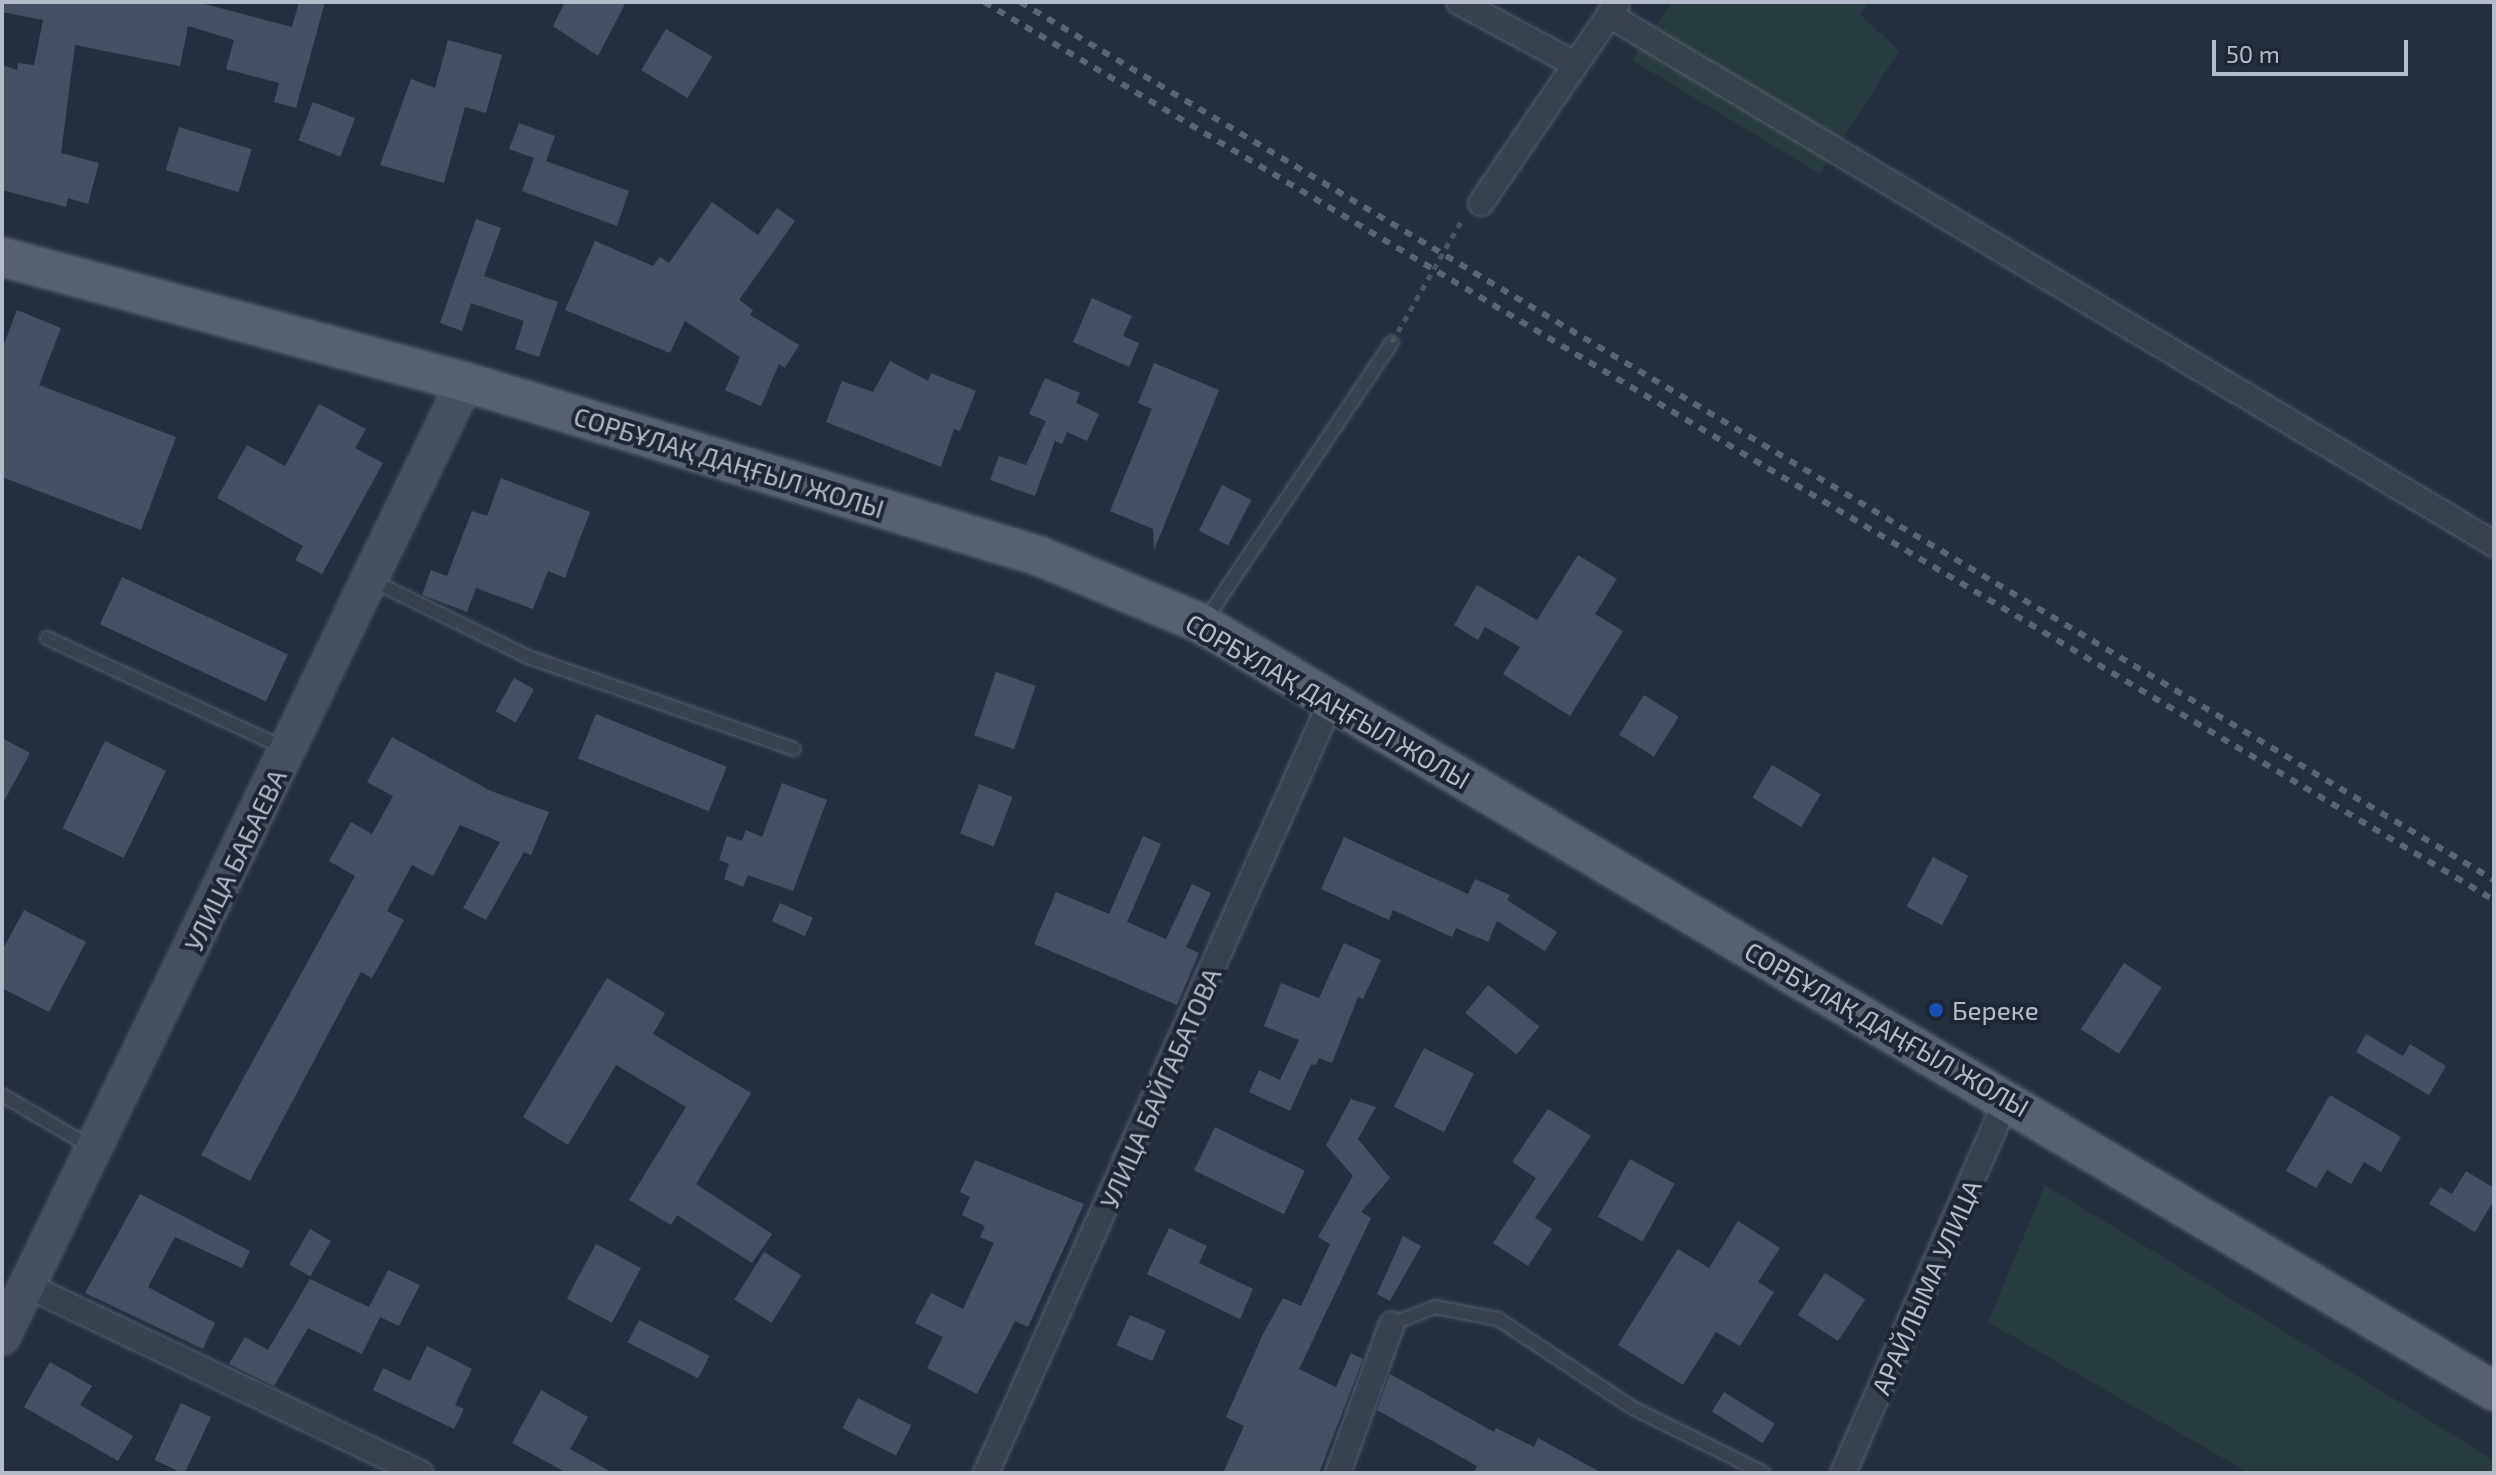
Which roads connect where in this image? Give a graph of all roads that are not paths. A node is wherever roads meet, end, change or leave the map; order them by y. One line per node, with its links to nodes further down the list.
1 (1459, 2): 3 (street)
2 (1614, 9): 3 (street); 8 (street)
3 (1573, 63): 4 (street)
4 (1481, 203)
5 (2, 257): 7 (main road, СОРБҰЛАҚ ДАҢҒЫЛ ЖОЛЫ)
6 (1392, 342): 10 (lane)
7 (465, 382): 9 (street, УЛИЦА БАБАЕВА); 10 (main road, СОРБҰЛАҚ ДАҢҒЫЛ ЖОЛЫ)
8 (2494, 544)
9 (371, 580): 13 (lane); 14 (street, УЛИЦА БАБАЕВА)
10 (1202, 624): 12 (main road, СОРБҰЛАҚ ДАҢҒЫЛ ЖОЛЫ)
11 (47, 638): 14 (lane)
12 (1331, 702): 16 (main road, СОРБҰЛАҚ ДАҢҒЫЛ ЖОЛЫ); 23 (street, УЛИЦА БАЙГАБАТОВА)
13 (793, 749)
14 (289, 751): 17 (street, УЛИЦА БАБАЕВА)
15 (2, 1095): 17 (lane)
16 (2007, 1099): 21 (main road, СОРБҰЛАҚ ДАҢҒЫЛ ЖОЛЫ); 26 (street, АРАЙЛЫМА УЛИЦА)
17 (93, 1149): 18 (street, УЛИЦА БАБАЕВА)
18 (26, 1285): 20 (street, УЛИЦА БАБАЕВА); 22 (street)
19 (1392, 1324): 24 (street); 25 (lane)
20 (2, 1337)
21 (2494, 1391)
22 (421, 1473)
23 (986, 1473)
24 (1338, 1473)
25 (1764, 1473)
26 (1843, 1473)

